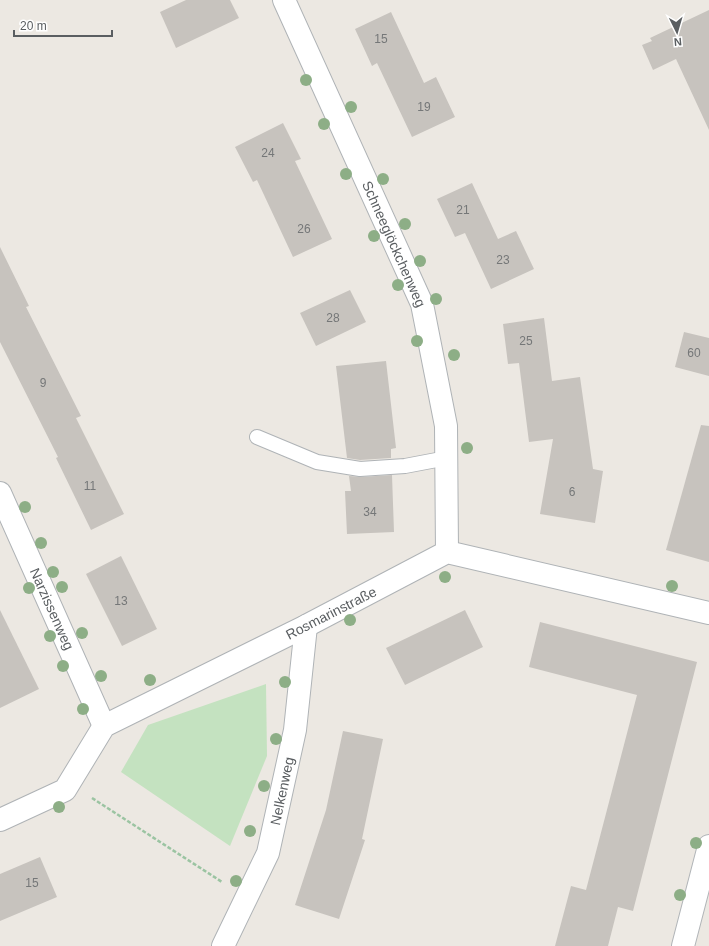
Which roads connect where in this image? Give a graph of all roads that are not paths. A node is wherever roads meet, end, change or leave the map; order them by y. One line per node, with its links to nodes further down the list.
1 (284, 0): 3 (street, Schneeglöckchenweg)
2 (257, 437): 3 (lane)
3 (447, 458): 5 (street, Schneeglöckchenweg)
4 (0, 493): 8 (street, Narzissenweg)
5 (447, 552): 6 (street); 7 (street, Rosmarinstraße)
6 (709, 613)
7 (306, 626): 8 (street, Rosmarinstraße); 11 (street, Nelkenweg)
8 (104, 726): 9 (street)
9 (0, 820)
10 (709, 847): 12 (street)
11 (223, 946)
12 (683, 946)

